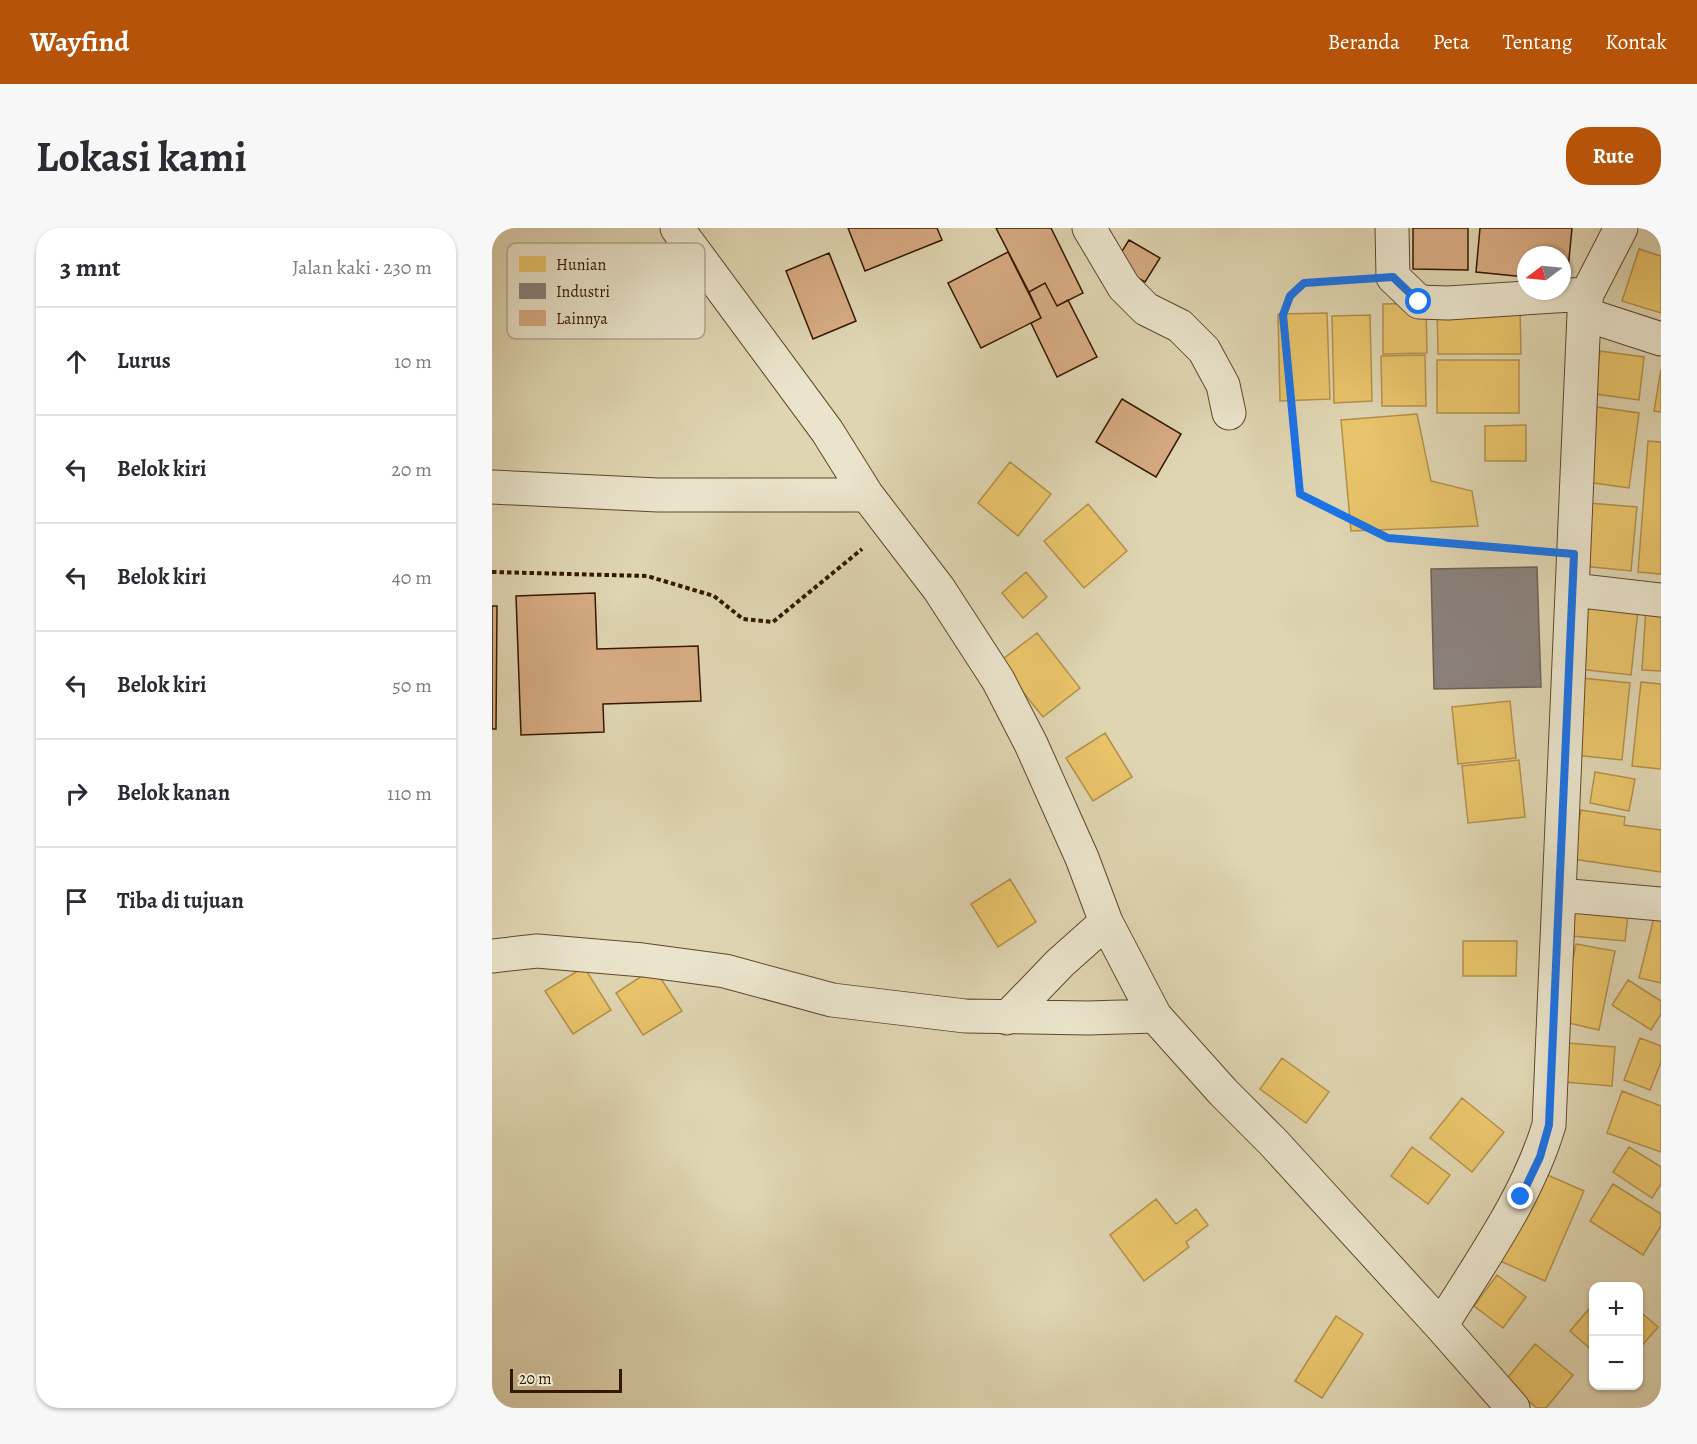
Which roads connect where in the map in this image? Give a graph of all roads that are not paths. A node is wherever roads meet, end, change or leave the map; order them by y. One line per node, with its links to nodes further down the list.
1 (677, 228): 5 (street)
2 (1089, 228): 9 (street)
3 (1392, 228): 7 (street)
4 (1621, 228): 7 (street)
5 (688, 243)
6 (705, 266): 11 (street)
7 (1586, 304): 8 (street); 12 (street)
8 (1661, 339)
9 (1229, 413)
10 (492, 487): 11 (street)
11 (867, 495): 16 (street)
12 (1573, 590): 13 (street); 14 (street)
13 (1661, 600)
14 (1559, 895): 15 (street); 20 (street)
15 (1661, 904)
16 (1106, 922): 18 (street); 19 (street)
17 (492, 956): 19 (street)
18 (1155, 1016): 19 (street); 20 (street)
19 (1007, 1018)
20 (1441, 1326): 21 (street)
21 (1513, 1408)

